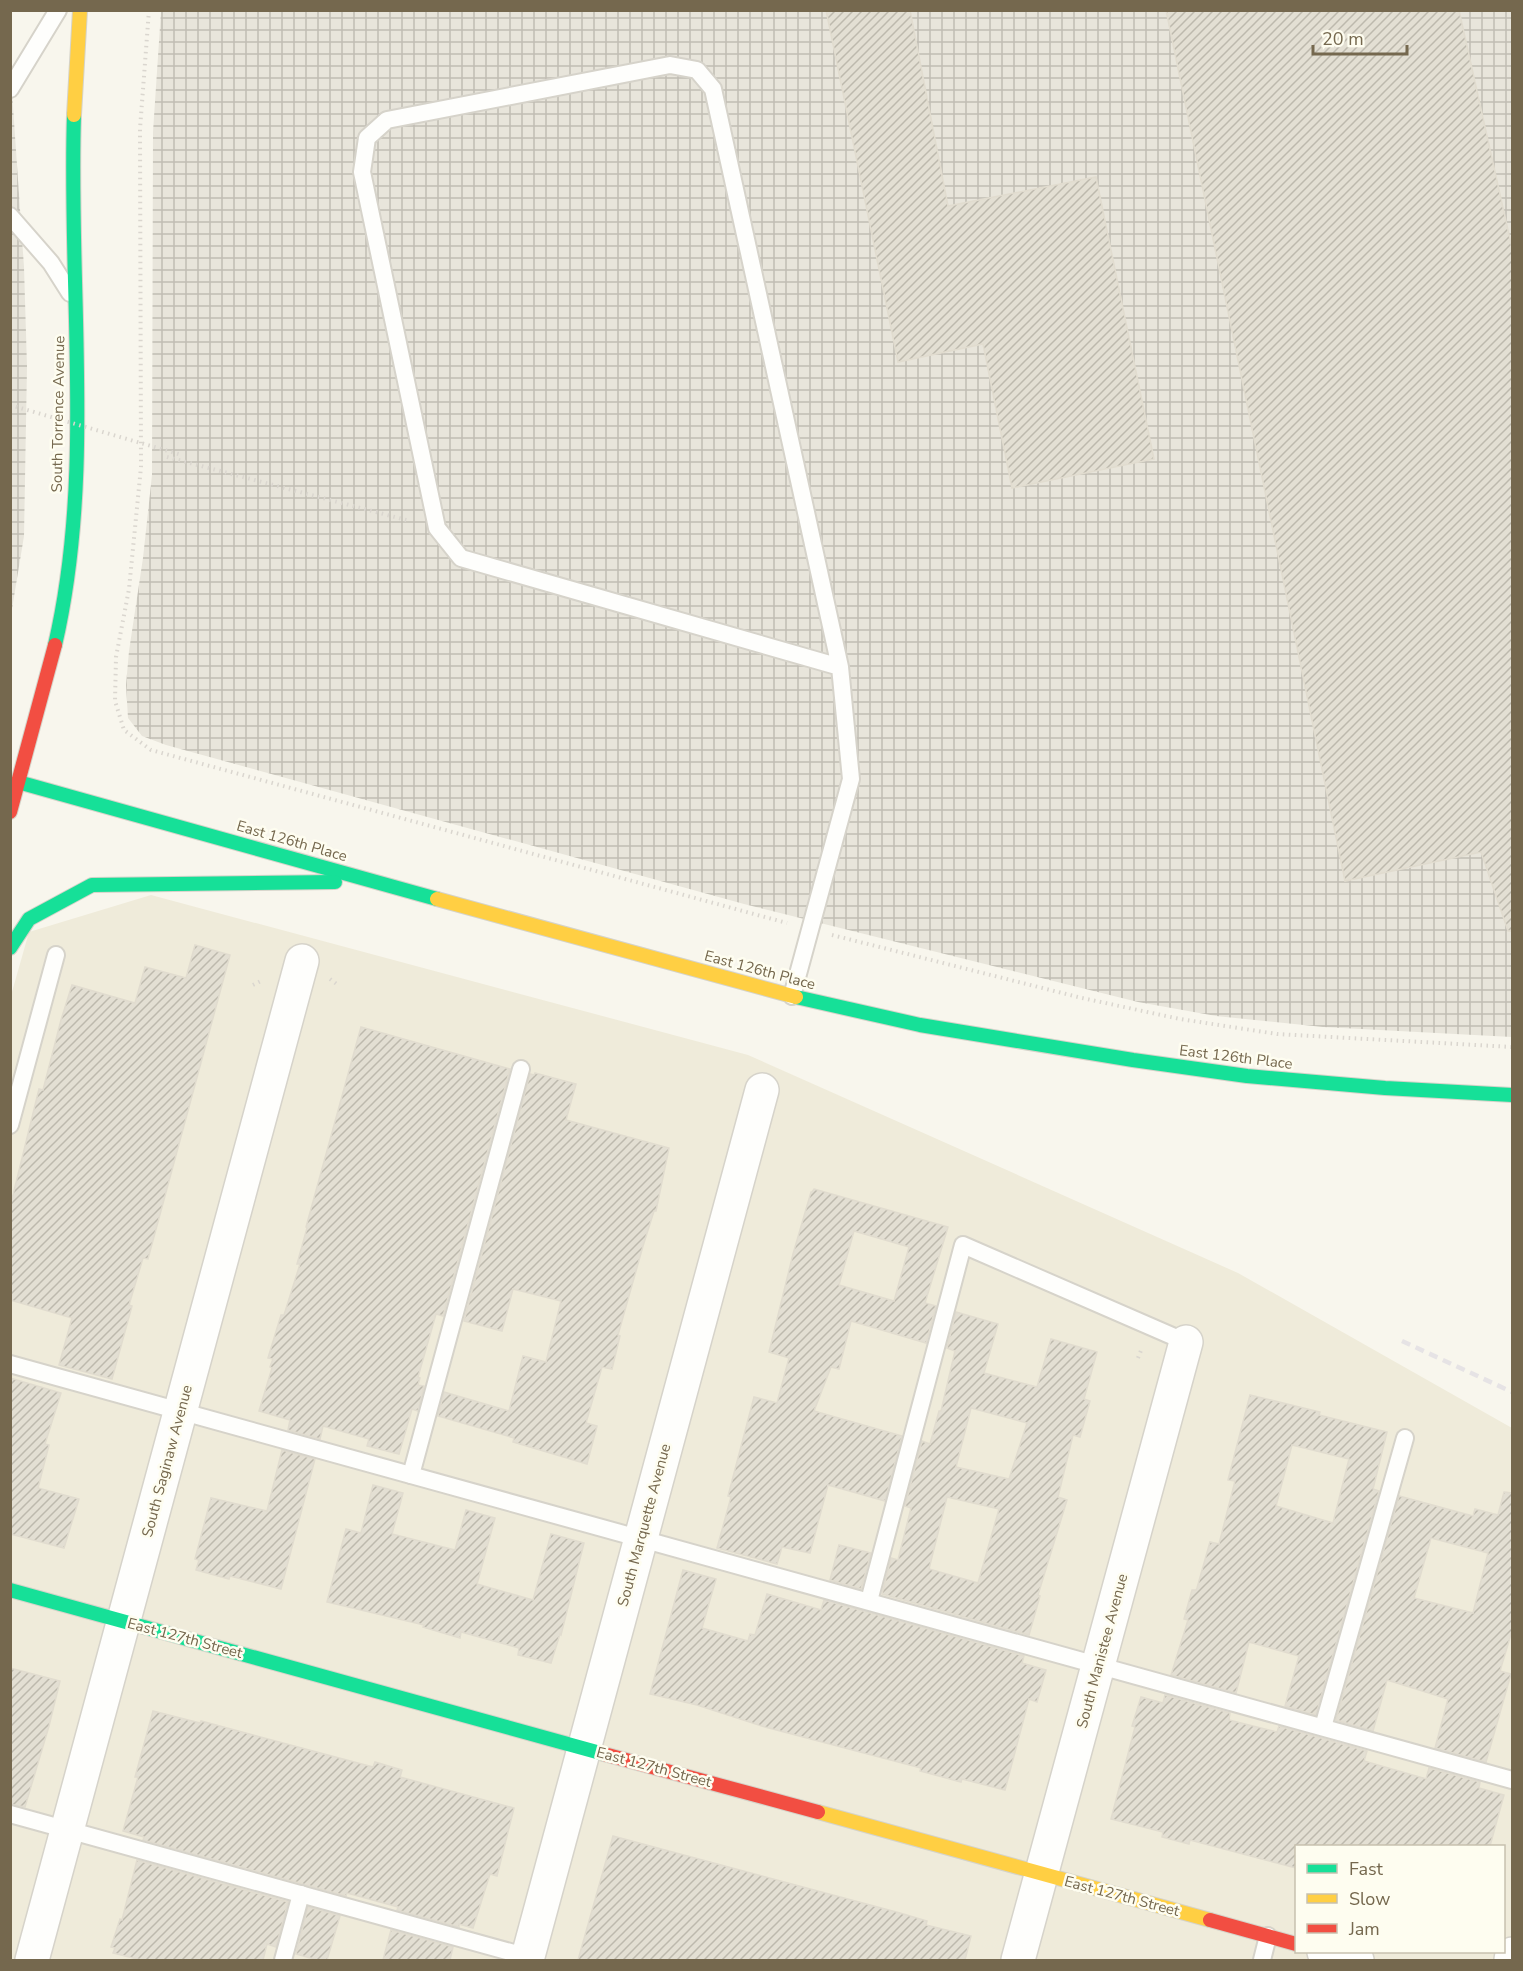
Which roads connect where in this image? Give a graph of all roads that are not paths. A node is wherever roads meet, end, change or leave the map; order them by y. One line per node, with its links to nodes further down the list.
1 (58, 10): 3 (lane)
2 (80, 10): 5 (street, South Torrence Avenue)
3 (10, 89)
4 (10, 216): 5 (lane)
5 (75, 301): 7 (street, South Torrence Avenue)
6 (840, 667): 6 (lane); 13 (lane)
7 (18, 782): 8 (street, South Torrence Avenue); 9 (street, East 126th Place)
8 (10, 812)
9 (373, 881): 10 (street); 13 (street, East 126th Place)
10 (10, 948)
11 (56, 955): 17 (lane)
12 (302, 961): 20 (street, South Saginaw Avenue)
13 (792, 996): 16 (street, East 126th Place)
14 (521, 1070): 22 (lane)
15 (762, 1090): 23 (street, South Marquette Avenue)
16 (1512, 1095)
17 (10, 1125)
18 (1186, 1342): 25 (lane); 27 (street, South Manistee Avenue)
19 (10, 1364): 20 (lane)
20 (180, 1411): 22 (lane); 26 (street, South Saginaw Avenue)
21 (1405, 1438): 28 (lane)
22 (411, 1475): 23 (lane)
23 (640, 1539): 25 (lane); 29 (street, South Marquette Avenue)
24 (10, 1590): 26 (street, East 127th Street)
25 (869, 1601): 27 (lane)
26 (123, 1621): 29 (street, East 127th Street); 32 (street, South Saginaw Avenue)
27 (1098, 1665): 28 (lane); 33 (street, South Manistee Avenue)
28 (1323, 1727): 30 (lane)
29 (584, 1748): 33 (street, East 127th Street); 39 (street, South Marquette Avenue)
30 (1512, 1780)
31 (10, 1814): 32 (lane)
32 (67, 1829): 34 (lane); 40 (street, South Saginaw Avenue)
33 (1041, 1874): 35 (street, East 127th Street); 42 (street, South Manistee Avenue)
34 (301, 1894): 39 (lane); 41 (lane)
35 (1268, 1936): 36 (street, East 127th Street); 43 (lane)
36 (1295, 1944)
37 (1328, 1953): 44 (street)
38 (1512, 1954): 45 (street)
39 (532, 1959)
40 (32, 1960)
41 (283, 1960)
42 (1018, 1960)
43 (1262, 1960)
44 (1357, 1960)
45 (1511, 1960)

